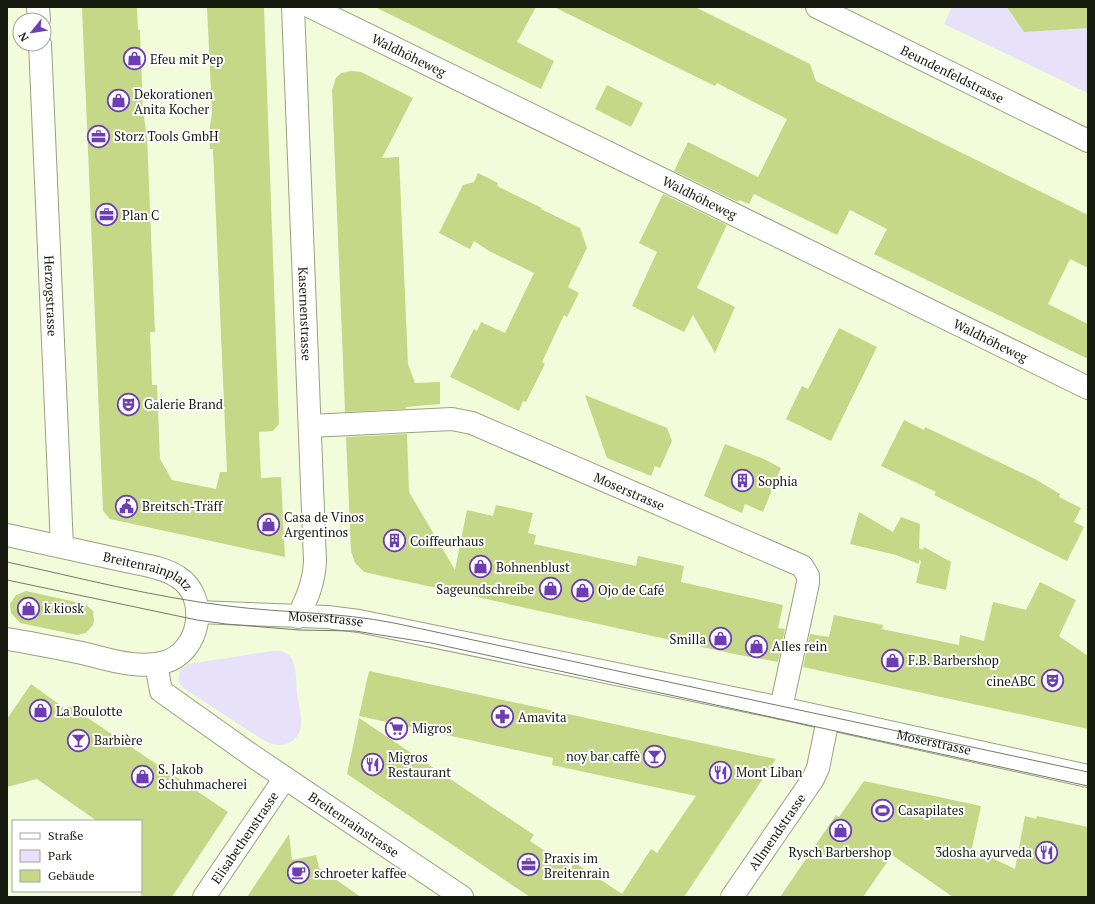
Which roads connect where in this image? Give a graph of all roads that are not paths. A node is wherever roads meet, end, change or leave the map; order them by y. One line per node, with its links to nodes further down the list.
1 (293, 7): 7 (street, Kasernenstrasse)
2 (311, 7): 6 (street, Waldhöheweg)
3 (817, 7): 5 (street, Beundenfeldstrasse)
4 (40, 52): 9 (street, Herzogstrasse)
5 (1088, 141)
6 (1088, 388)
7 (310, 426): 11 (street, Kasernenstrasse); 14 (street, Moserstrasse)
8 (7, 535): 9 (street, Breitenrainplatz)
9 (62, 547): 10 (street, Breitenrainplatz)
10 (197, 612): 11 (street, Moserstrasse); 13 (street, Breitenrainplatz)
11 (298, 617): 14 (street, Moserstrasse)
12 (7, 639): 13 (street, Breitenrainplatz)
13 (156, 664): 17 (street)
14 (781, 708): 15 (street, Moserstrasse)
15 (828, 719): 16 (street, Moserstrasse); 20 (street, Allmendstrasse)
16 (1088, 776)
17 (285, 778): 18 (street, Elisabethenstrasse); 19 (street, Breitenrainstrasse)
18 (204, 897)
19 (462, 897)
20 (732, 897)

